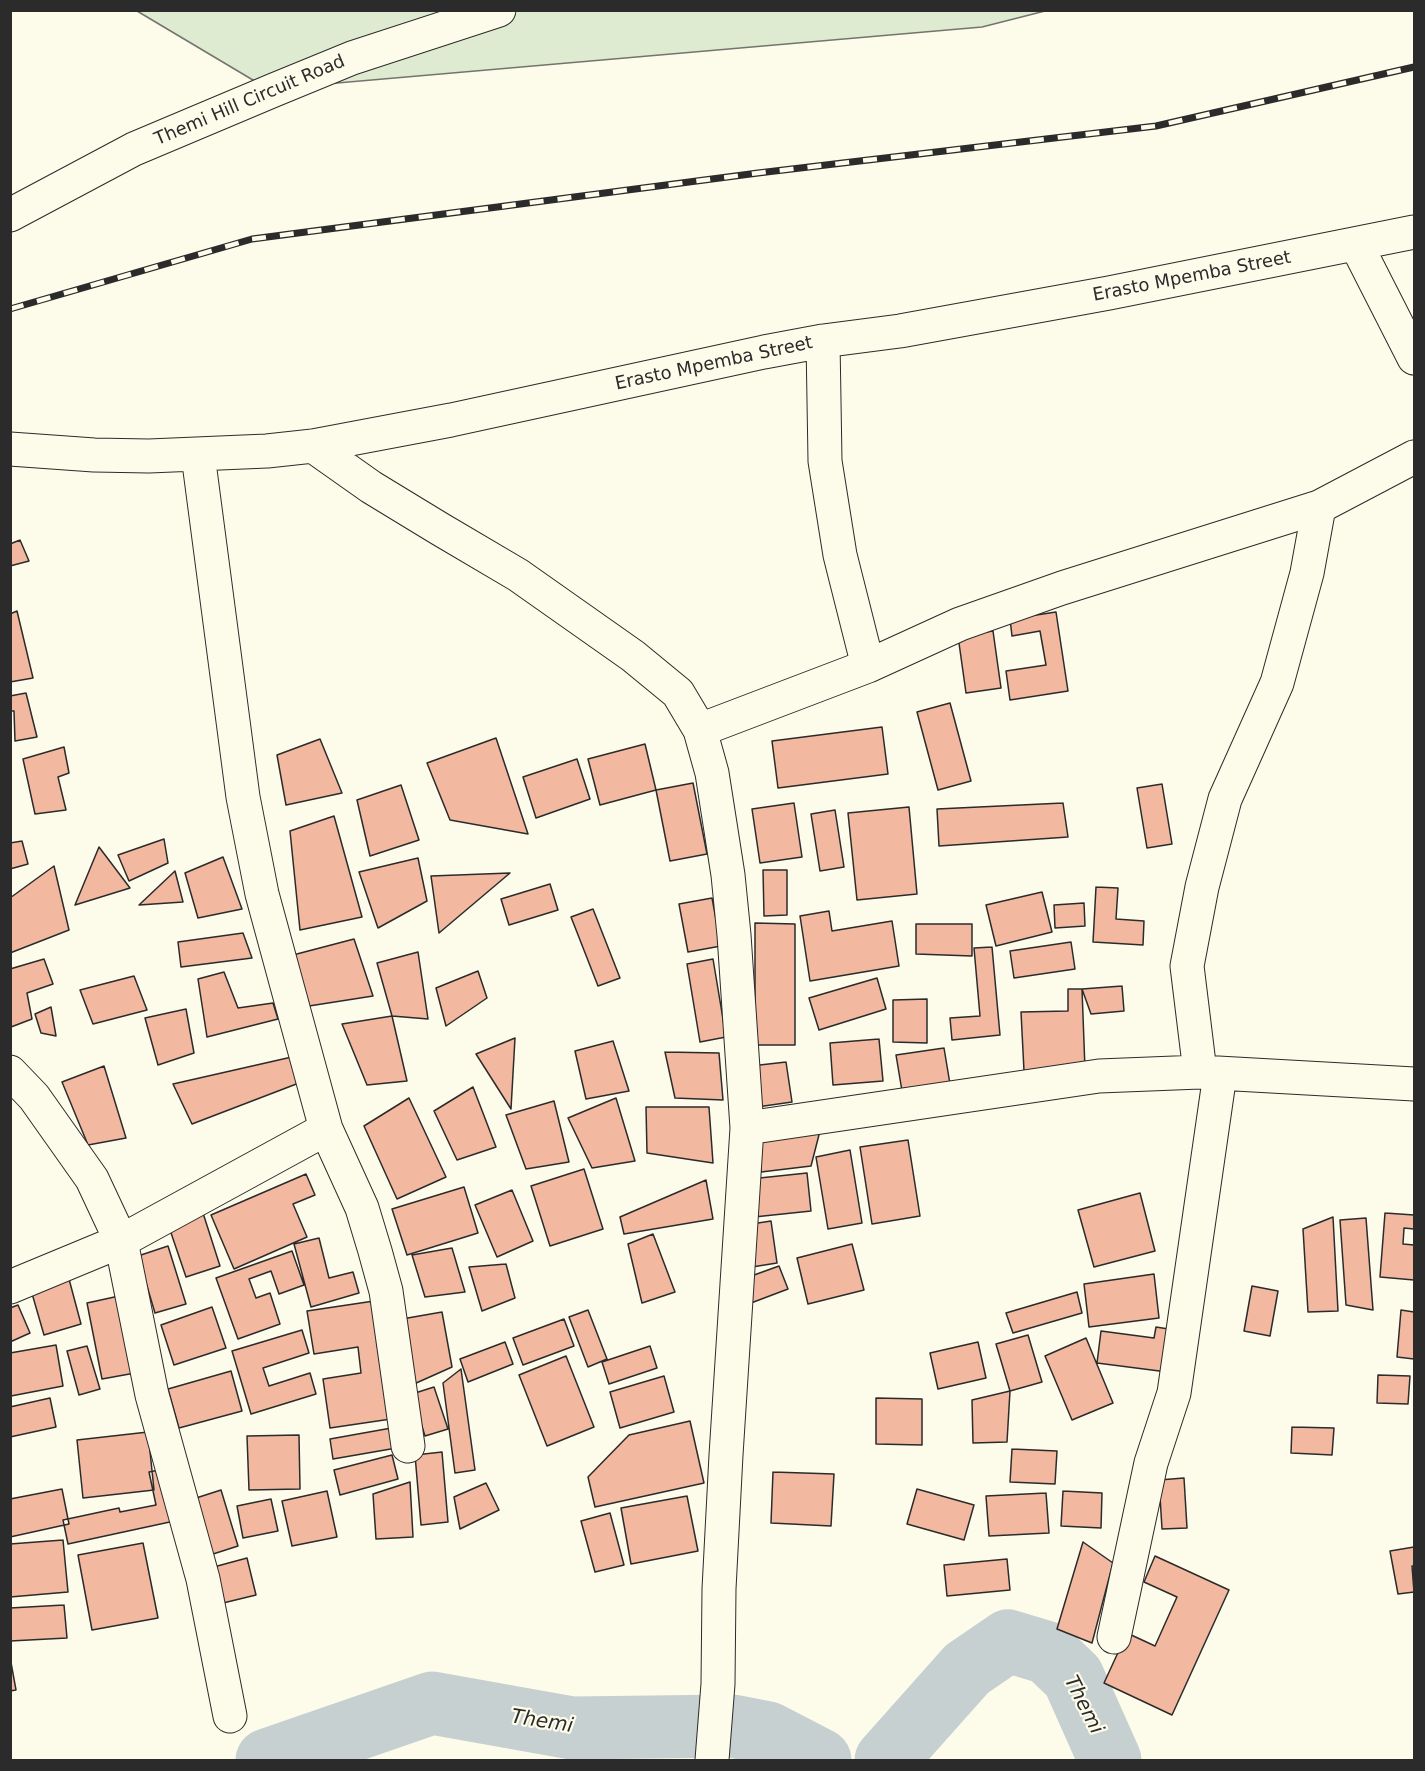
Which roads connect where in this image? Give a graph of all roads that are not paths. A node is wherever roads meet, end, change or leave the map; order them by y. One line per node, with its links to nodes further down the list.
1 (499, 10): 2 (street, Themi Hill Circuit Road)
2 (10, 214)
3 (1414, 232): 4 (street, Erasto Mpemba Street)
4 (1356, 244): 5 (street, Erasto Mpemba Street); 6 (street)
5 (823, 341): 7 (street, Erasto Mpemba Street); 12 (street)
6 (1414, 358)
7 (314, 446): 9 (street, Erasto Mpemba Street); 13 (street)
8 (10, 449): 9 (street, Erasto Mpemba Street)
9 (198, 455): 18 (street)
10 (1414, 457): 11 (street)
11 (1319, 507): 12 (street); 15 (street)
12 (868, 666): 13 (street)
13 (700, 730): 17 (street)
14 (10, 1072): 19 (street)
15 (1210, 1073): 16 (street); 17 (street); 22 (street)
16 (1414, 1084)
17 (747, 1128): 24 (street)
18 (326, 1129): 19 (street); 21 (street)
19 (121, 1241): 20 (street); 23 (street)
20 (10, 1287)
21 (408, 1446)
22 (1114, 1637)
23 (230, 1716)
24 (712, 1761)

